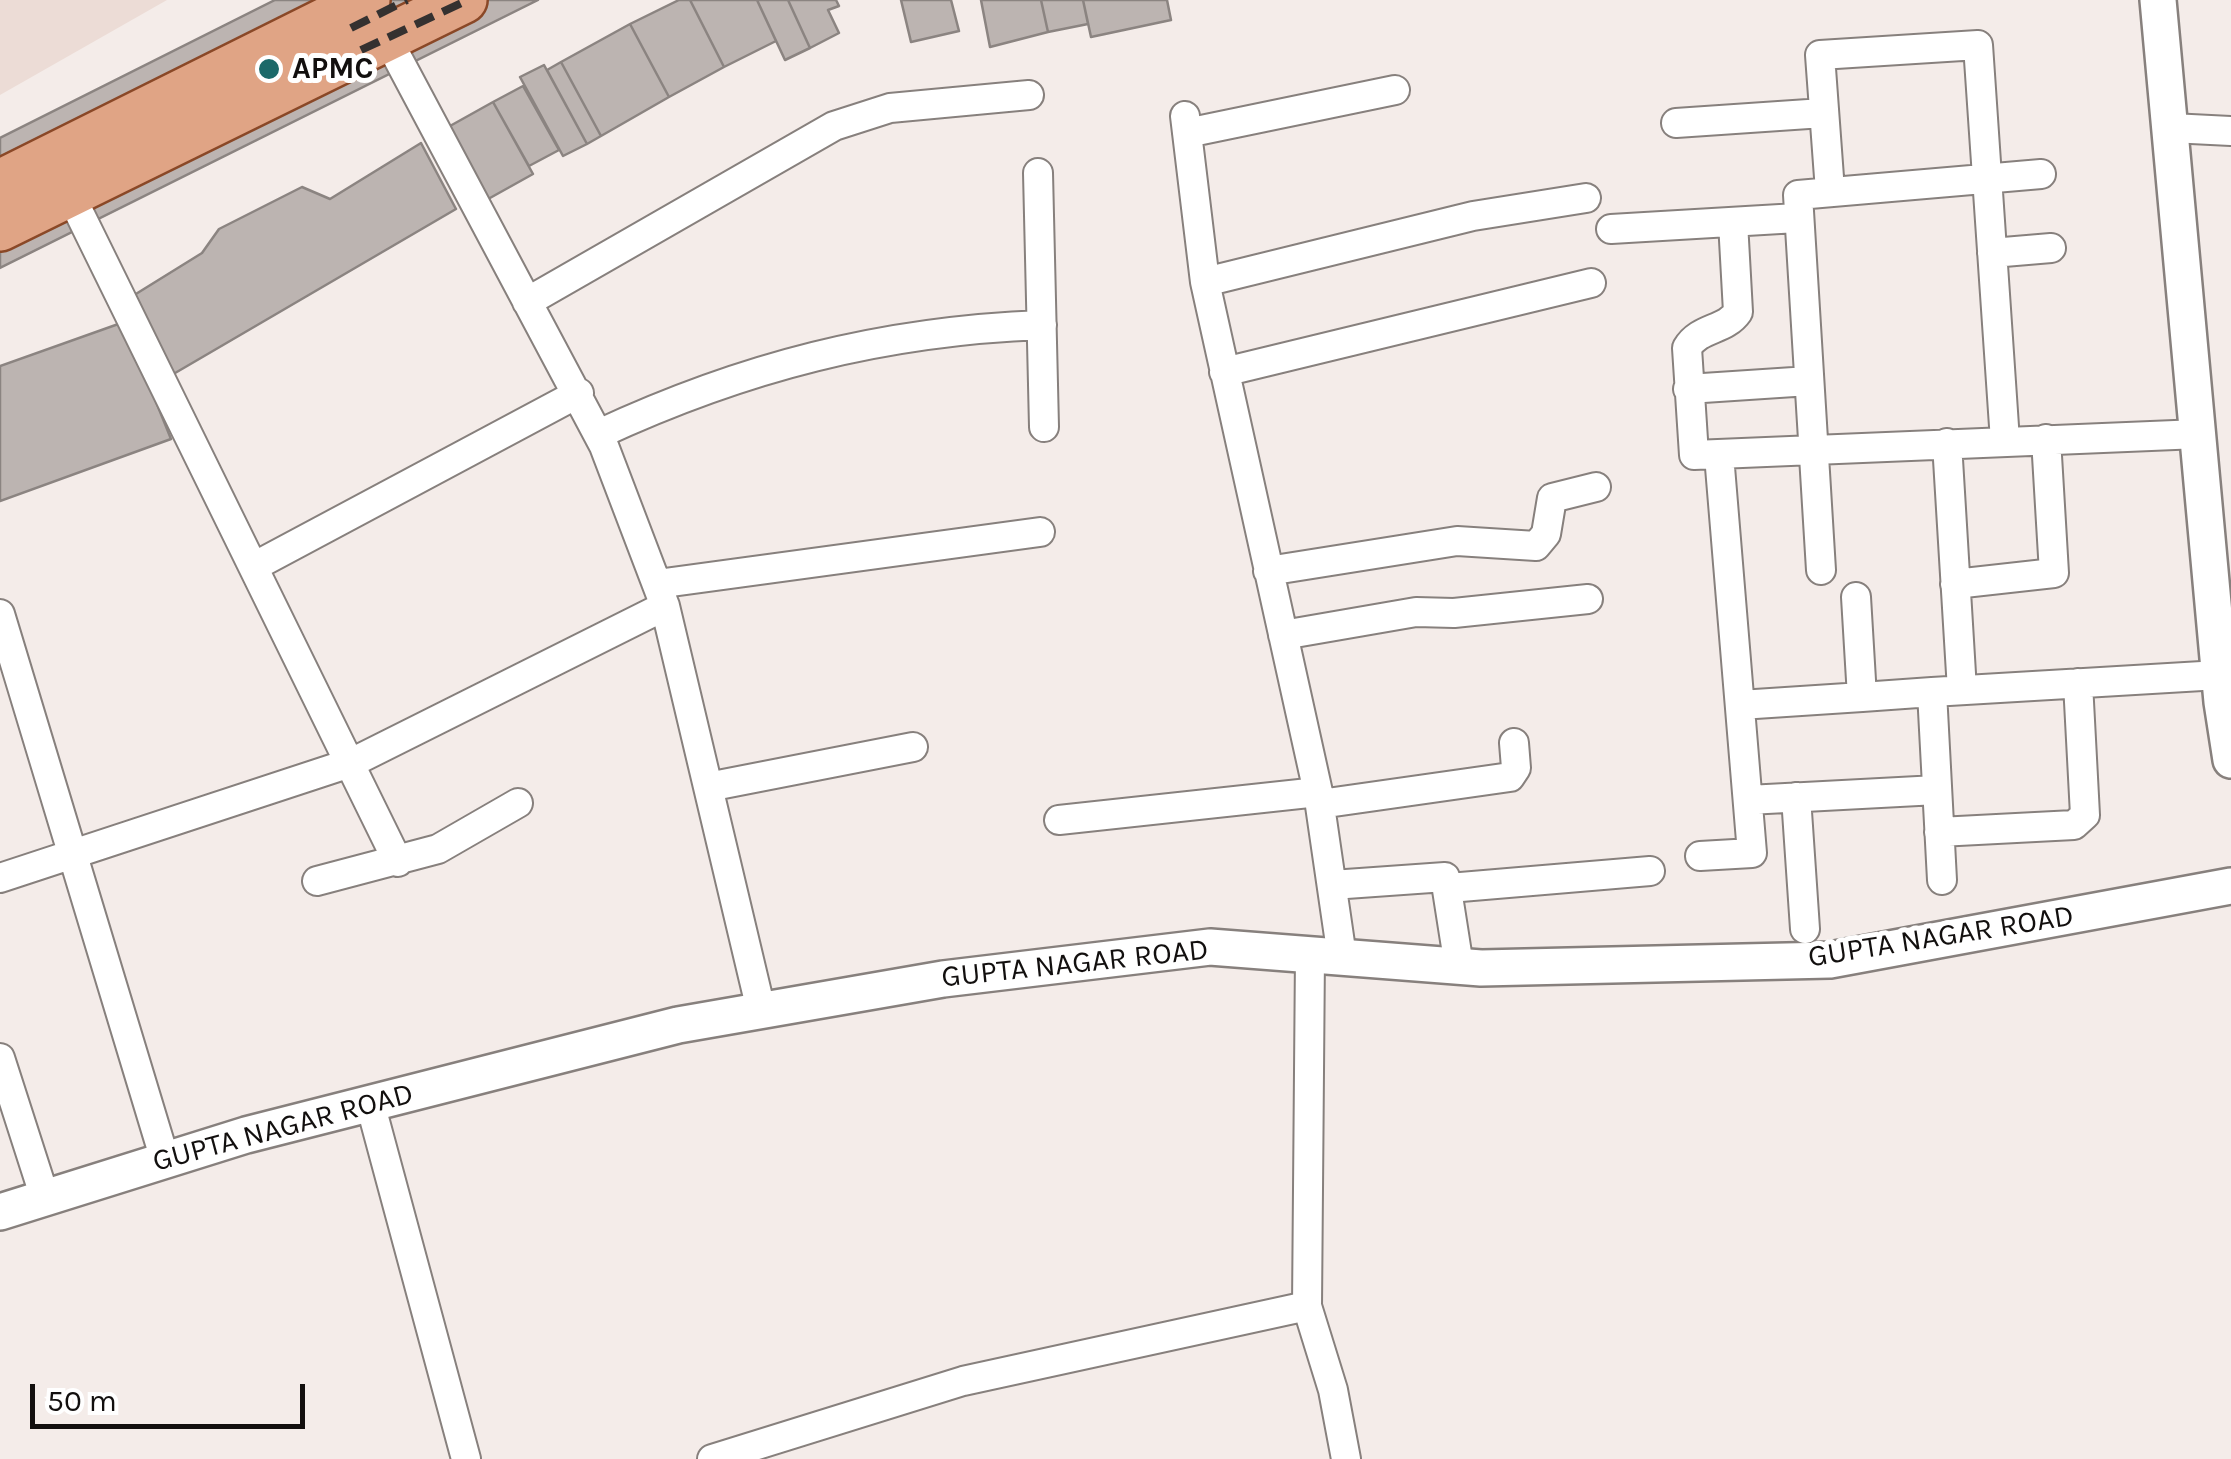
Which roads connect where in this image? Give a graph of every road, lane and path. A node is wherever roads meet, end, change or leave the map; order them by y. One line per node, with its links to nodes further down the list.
1 (464, 0): 3 (main road)
2 (2158, 0): 8 (street)
3 (377, 19): 13 (main road); 14 (main road); 25 (street)
4 (1396, 90): 23 (street)
5 (1029, 96): 25 (street)
6 (1823, 113): 7 (street); 12 (street); 15 (street)
7 (1676, 123)
8 (2170, 128): 9 (street); 33 (street)
9 (2231, 131)
10 (1038, 174): 26 (street)
11 (2042, 174): 12 (street)
12 (1988, 178): 15 (street); 22 (street)
13 (0, 183)
14 (68, 190): 19 (main road); 41 (street)
15 (1830, 191): 17 (street)
16 (1586, 198): 23 (street)
17 (1798, 218): 18 (street); 28 (street)
18 (1733, 222): 20 (street); 29 (street)
19 (0, 228)
20 (1611, 229)
21 (2051, 248): 22 (street)
22 (1992, 252): 35 (street)
23 (1205, 282): 27 (street)
24 (1591, 284): 27 (street)
25 (527, 302): 30 (street)
26 (1042, 325): 31 (street); 32 (street)
27 (1224, 372): 43 (street)
28 (1809, 380): 29 (street); 37 (street)
29 (1688, 389): 38 (street)
30 (580, 392): 32 (street); 41 (street)
31 (1044, 428)
32 (599, 434): 45 (street)
33 (2200, 434): 34 (street); 50 (street)
34 (2046, 439): 35 (street); 44 (street)
35 (2004, 441): 36 (street)
36 (1947, 443): 37 (street); 44 (street)
37 (1815, 448): 38 (street); 42 (street)
38 (1719, 455): 55 (street)
39 (1596, 487): 43 (street)
40 (1040, 532): 45 (street)
41 (256, 566): 59 (street)
42 (1821, 570)
43 (1268, 571): 49 (street)
44 (1956, 584): 52 (street)
45 (661, 595): 59 (street); 60 (street)
46 (1856, 597): 54 (street)
47 (1588, 599): 49 (street)
48 (0, 614): 68 (street)
49 (1282, 635): 62 (street)
50 (2220, 675): 51 (street); 58 (street)
51 (2078, 683): 52 (street); 67 (street)
52 (1962, 690): 53 (street)
53 (1932, 692): 54 (street); 61 (street)
54 (1862, 696): 55 (street)
55 (1740, 705): 64 (street)
56 (1514, 743): 62 (street)
57 (913, 747): 60 (street)
58 (2231, 760)
59 (353, 762): 68 (street); 70 (street)
60 (708, 787): 81 (street)
61 (1937, 790): 63 (street); 67 (street)
62 (1319, 798): 66 (street); 75 (street)
63 (1796, 798): 64 (street); 78 (street)
64 (1748, 800): 69 (street)
65 (518, 803): 70 (street)
66 (1059, 820)
67 (1939, 832): 74 (street)
68 (71, 855): 72 (street); 84 (street)
69 (1700, 856)
70 (398, 862): 73 (street)
71 (1650, 870): 77 (street)
72 (0, 878)
73 (318, 880)
74 (1942, 880)
75 (1332, 885): 77 (street); 79 (street)
76 (2231, 886): 80 (street, GUPTA NAGAR ROAD)
77 (1449, 888): 80 (street)
78 (1805, 929)
79 (1326, 956): 80 (street, GUPTA NAGAR ROAD); 81 (street, GUPTA NAGAR ROAD); 87 (street)
80 (1459, 966)
81 (762, 1010): 83 (street, GUPTA NAGAR ROAD)
82 (0, 1058): 85 (street)
83 (370, 1103): 84 (street, GUPTA NAGAR ROAD); 88 (street)
84 (165, 1160): 85 (street, GUPTA NAGAR ROAD)
85 (45, 1198): 86 (street, GUPTA NAGAR ROAD)
86 (0, 1212)
87 (1307, 1306): 89 (street); 90 (street)
88 (466, 1459)
89 (712, 1459)
90 (1346, 1459)

